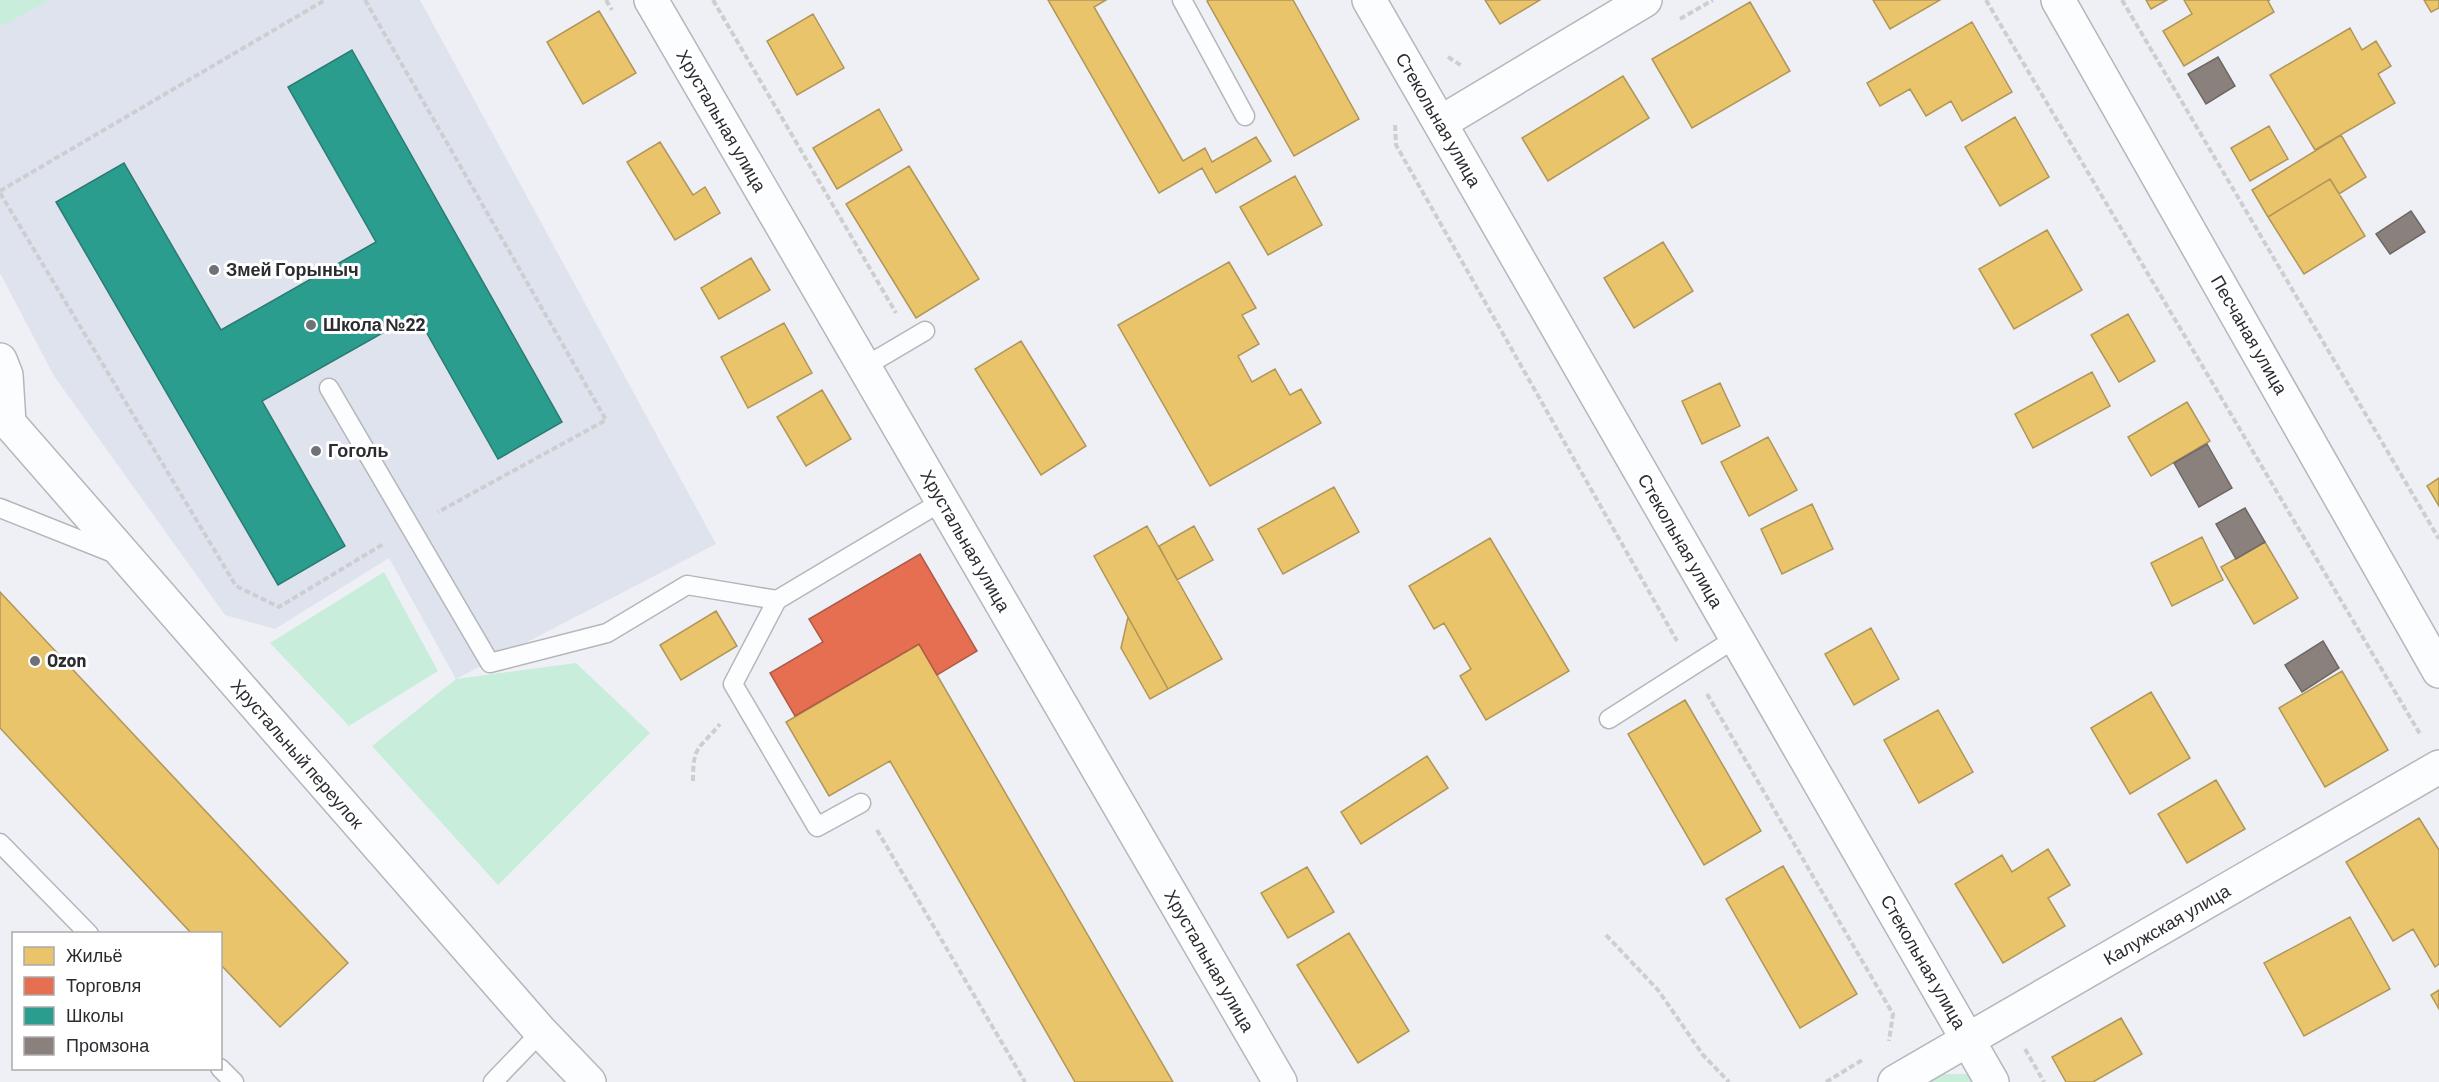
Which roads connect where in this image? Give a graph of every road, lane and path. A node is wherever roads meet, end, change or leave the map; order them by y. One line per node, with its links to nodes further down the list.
1 (325, 0): 15 (path)
2 (651, 0): 18 (street, Хрустальная улица)
3 (713, 0): 16 (path)
4 (1182, 0): 12 (lane)
5 (1368, 0): 14 (street, Стекольная улица)
6 (1645, 0): 14 (street)
7 (1986, 0): 30 (path)
8 (2058, 0): 27 (street, Песчаная улица)
9 (2122, 0): 22 (path)
10 (1439, 51): 11 (path)
11 (1473, 61)
12 (1245, 116)
13 (1395, 121): 26 (path)
14 (1440, 123): 25 (street, Стекольная улица)
15 (0, 190)
16 (918, 335): 18 (lane)
17 (0, 360): 23 (street, Хрустальный переулок)
18 (864, 367): 20 (street, Хрустальная улица)
19 (329, 388): 24 (lane)
20 (941, 502): 24 (lane); 47 (street, Хрустальная улица)
21 (0, 508): 23 (lane)
22 (2439, 539)
23 (125, 558): 37 (street, Хрустальный переулок)
24 (777, 600): 28 (lane)
25 (1736, 638): 26 (lane); 38 (street, Стекольная улица)
26 (1691, 667): 29 (lane); 39 (path)
27 (2439, 670)
28 (741, 698): 32 (path); 33 (lane)
29 (1609, 719)
30 (2422, 738)
31 (2439, 767): 38 (street, Калужская улица)
32 (693, 781)
33 (861, 803): 46 (path)
34 (0, 843): 35 (lane)
35 (88, 932)
36 (1606, 935): 48 (path)
37 (541, 1032): 44 (lane); 45 (street, Хрустальный переулок)
38 (1968, 1040): 50 (street, Калужская улица); 51 (street, Стекольная улица)
39 (1888, 1044)
40 (2023, 1045): 52 (path)
41 (1870, 1055): 49 (path)
42 (222, 1070): 43 (lane)
43 (234, 1082)
44 (493, 1082)
45 (589, 1082)
46 (1025, 1082)
47 (1280, 1082)
48 (1729, 1082)
49 (1826, 1082)
50 (1895, 1082)
51 (1992, 1082)
52 (2044, 1082)

